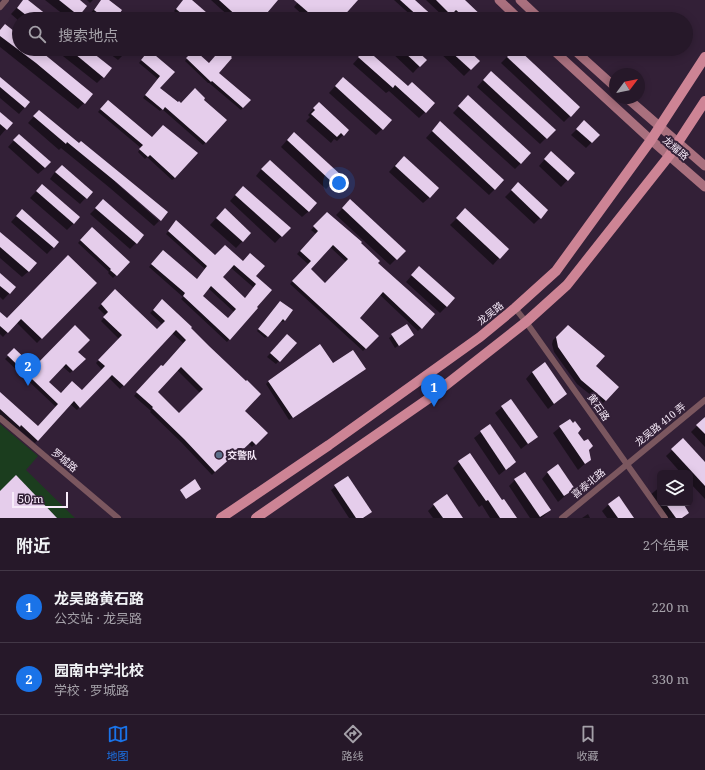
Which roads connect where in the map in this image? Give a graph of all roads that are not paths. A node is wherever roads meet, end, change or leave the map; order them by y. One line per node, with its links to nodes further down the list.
1 (6, 0): 4 (street)
2 (499, 0): 5 (main road)
3 (520, 0): 6 (main road)
4 (0, 7)
5 (512, 12)
6 (533, 12)
7 (560, 56): 14 (main road, 龙耀路)
8 (581, 56): 10 (main road)
9 (705, 57): 13 (main road, 龙吴路)
10 (609, 82)
11 (705, 101): 15 (main road)
12 (634, 104): 13 (main road, 龙耀路)
13 (659, 126): 14 (main road, 龙吴路); 15 (main road, 龙耀路)
14 (651, 140): 16 (main road, 龙耀路); 19 (main road, 龙吴路)
15 (678, 143): 16 (main road); 17 (main road, 龙耀路)
16 (669, 156): 18 (main road, 龙耀路); 20 (main road)
17 (705, 166)
18 (705, 187)
19 (515, 308): 20 (street, 黄石路); 25 (main road, 龙吴路)
20 (526, 322): 23 (street, 黄石路); 26 (main road)
21 (705, 400): 23 (street, 龙吴路 410 弄)
22 (0, 418): 24 (street, 罗城路)
23 (627, 464): 27 (street, 喜泰北路); 28 (street, 黄石路)
24 (118, 518)
25 (221, 518)
26 (256, 518)
27 (562, 518)
28 (665, 518)

